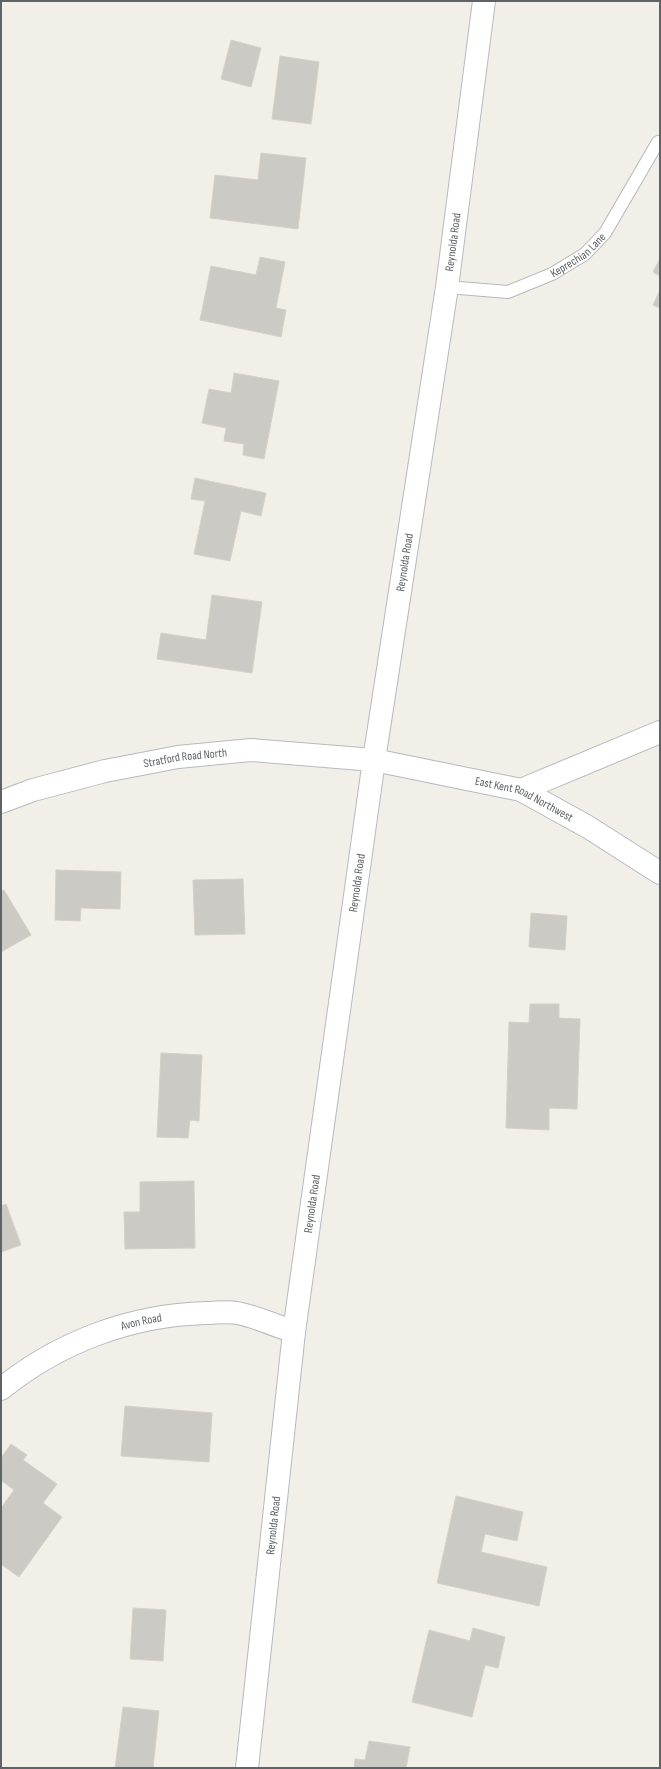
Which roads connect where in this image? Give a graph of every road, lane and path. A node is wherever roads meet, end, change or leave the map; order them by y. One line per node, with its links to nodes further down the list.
1 (484, 1): 3 (main road, Reynolda Road)
2 (658, 142): 3 (lane, Keprechian Lane)
3 (447, 287): 5 (main road, Reynolda Road)
4 (660, 732): 6 (main road)
5 (374, 760): 6 (main road, East Kent Road Northwest); 7 (main road, Stratford Road North); 9 (main road, Reynolda Road)
6 (521, 790): 8 (main road, East Kent Road Northwest)
7 (1, 802)
8 (660, 873)
9 (294, 1332): 10 (main road, Avon Road); 11 (main road, Reynolda Road)
10 (1, 1389)
11 (247, 1768)

